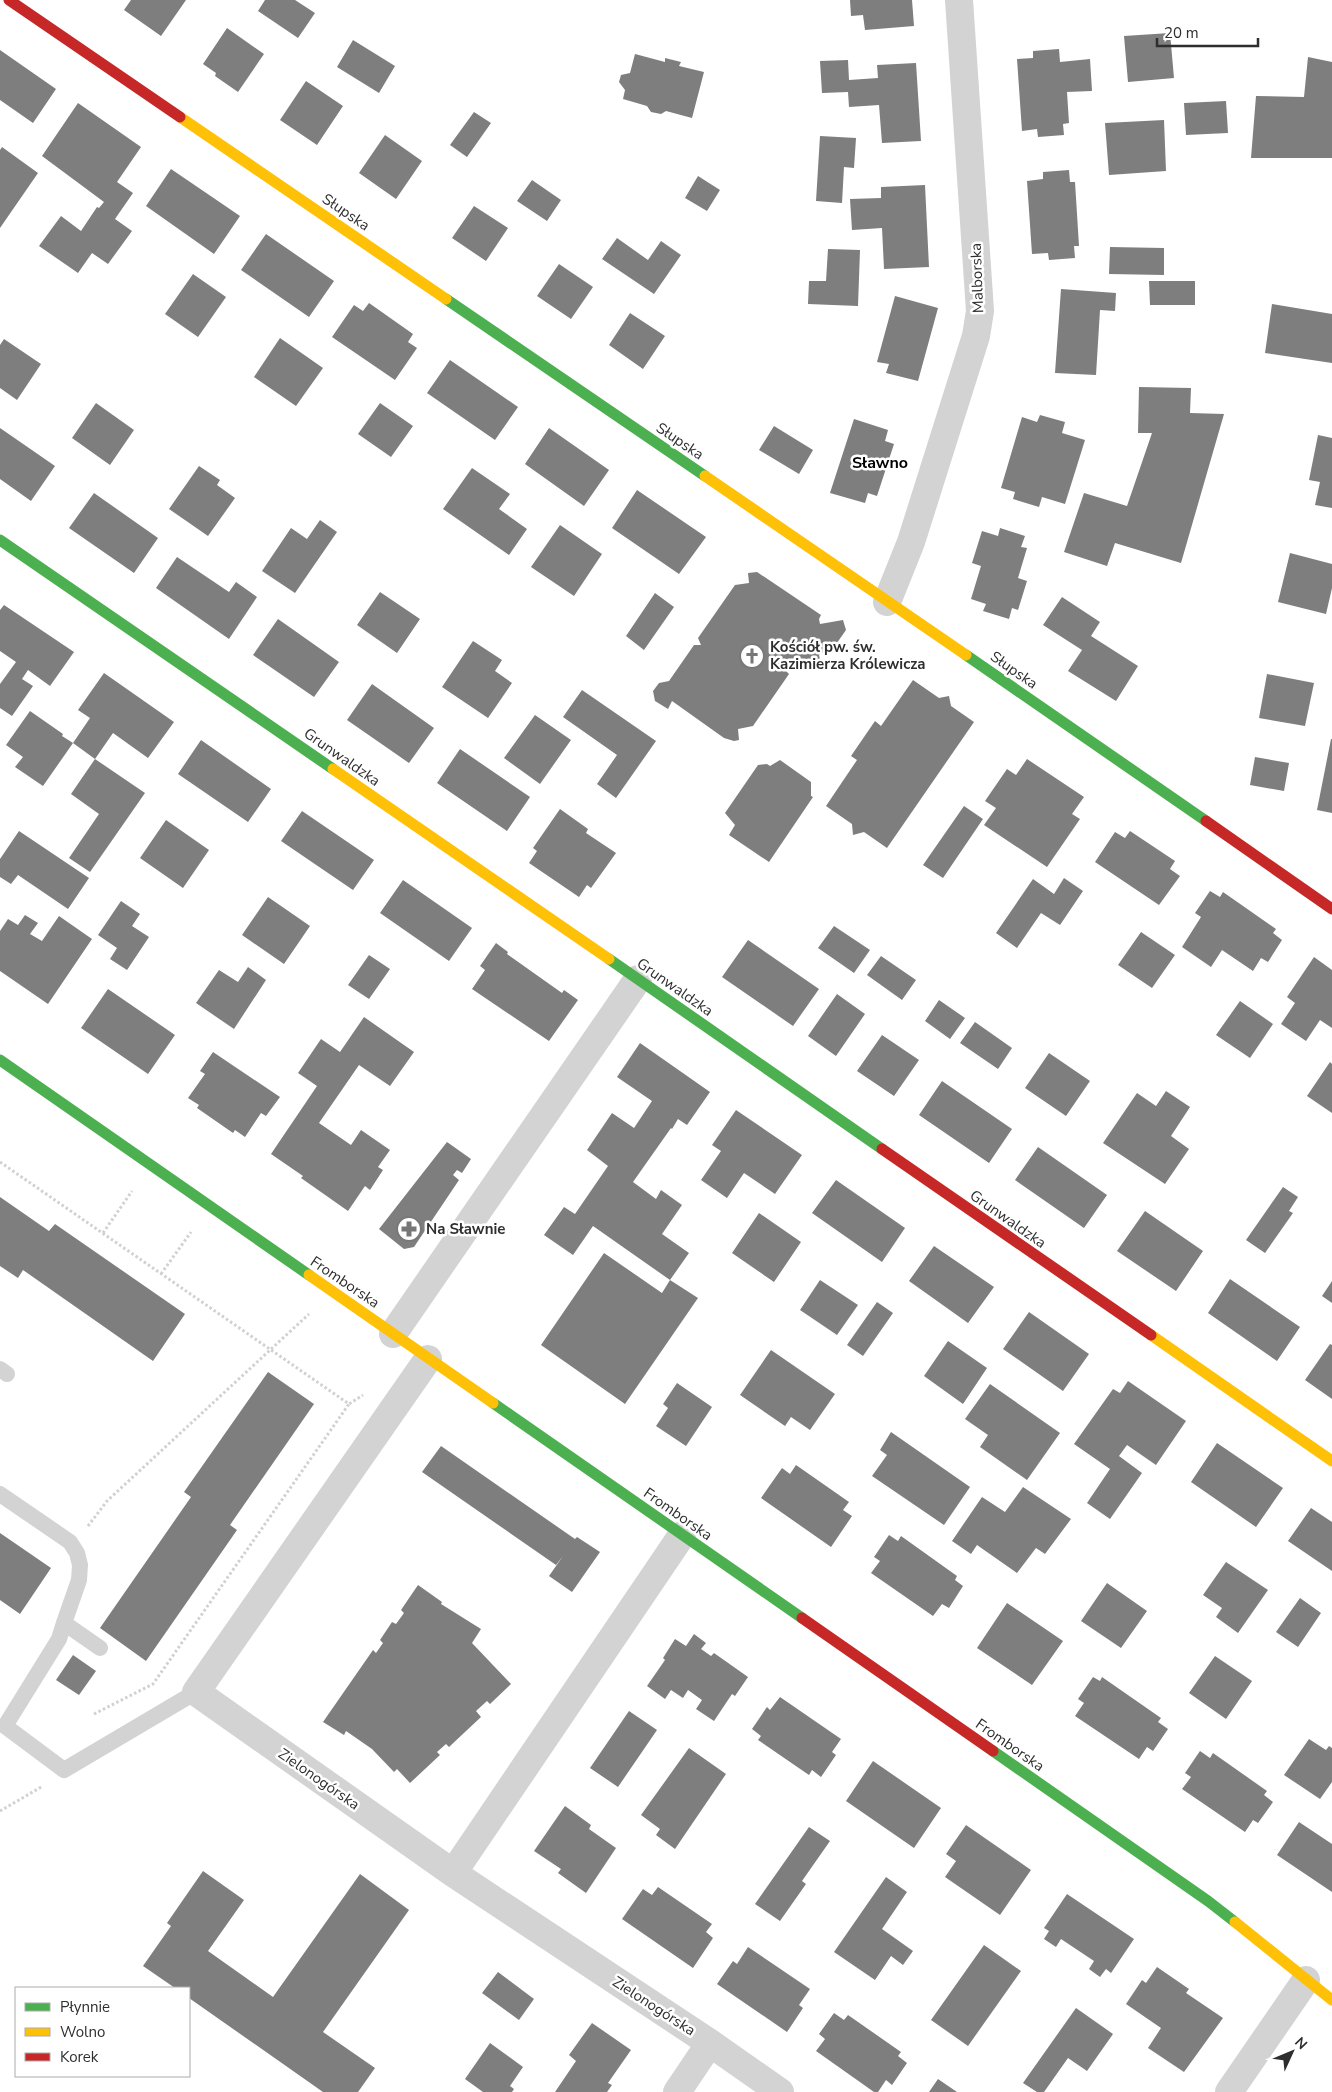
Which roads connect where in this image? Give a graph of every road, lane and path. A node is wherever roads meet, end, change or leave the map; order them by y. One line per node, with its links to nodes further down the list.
1 (10, 0): 4 (street, Słupska)
2 (960, 0): 4 (street, Malborska)
3 (0, 540): 6 (street, Grunwaldzka)
4 (887, 602): 5 (street, Słupska)
5 (1332, 909)
6 (638, 979): 14 (street); 19 (street, Grunwaldzka)
7 (0, 1060): 14 (street, Fromborska)
8 (0, 1162): 11 (path)
9 (132, 1191): 11 (path)
10 (191, 1232): 12 (path)
11 (103, 1233): 12 (path)
12 (162, 1274): 15 (path)
13 (309, 1314): 15 (path)
14 (393, 1334): 16 (street, Fromborska)
15 (270, 1350): 18 (path); 22 (path)
16 (428, 1359): 21 (street, Fromborska); 25 (street)
17 (365, 1393): 18 (path)
18 (349, 1404): 26 (path)
19 (1332, 1461)
20 (0, 1494): 22 (lane)
21 (682, 1535): 29 (street); 30 (street, Fromborska)
22 (70, 1542): 23 (lane)
23 (64, 1623): 24 (lane); 27 (lane)
24 (100, 1648)
25 (196, 1692): 27 (lane); 29 (street, Zielonogórska)
26 (94, 1714)
27 (64, 1770): 28 (path)
28 (0, 1811)
29 (453, 1873): 32 (street, Zielonogórska)
30 (1306, 1980): 31 (street, Fromborska); 35 (street)
31 (1332, 2000)
32 (710, 2043): 33 (street); 34 (street, Zielonogórska)
33 (677, 2092)
34 (780, 2092)
35 (1229, 2092)

